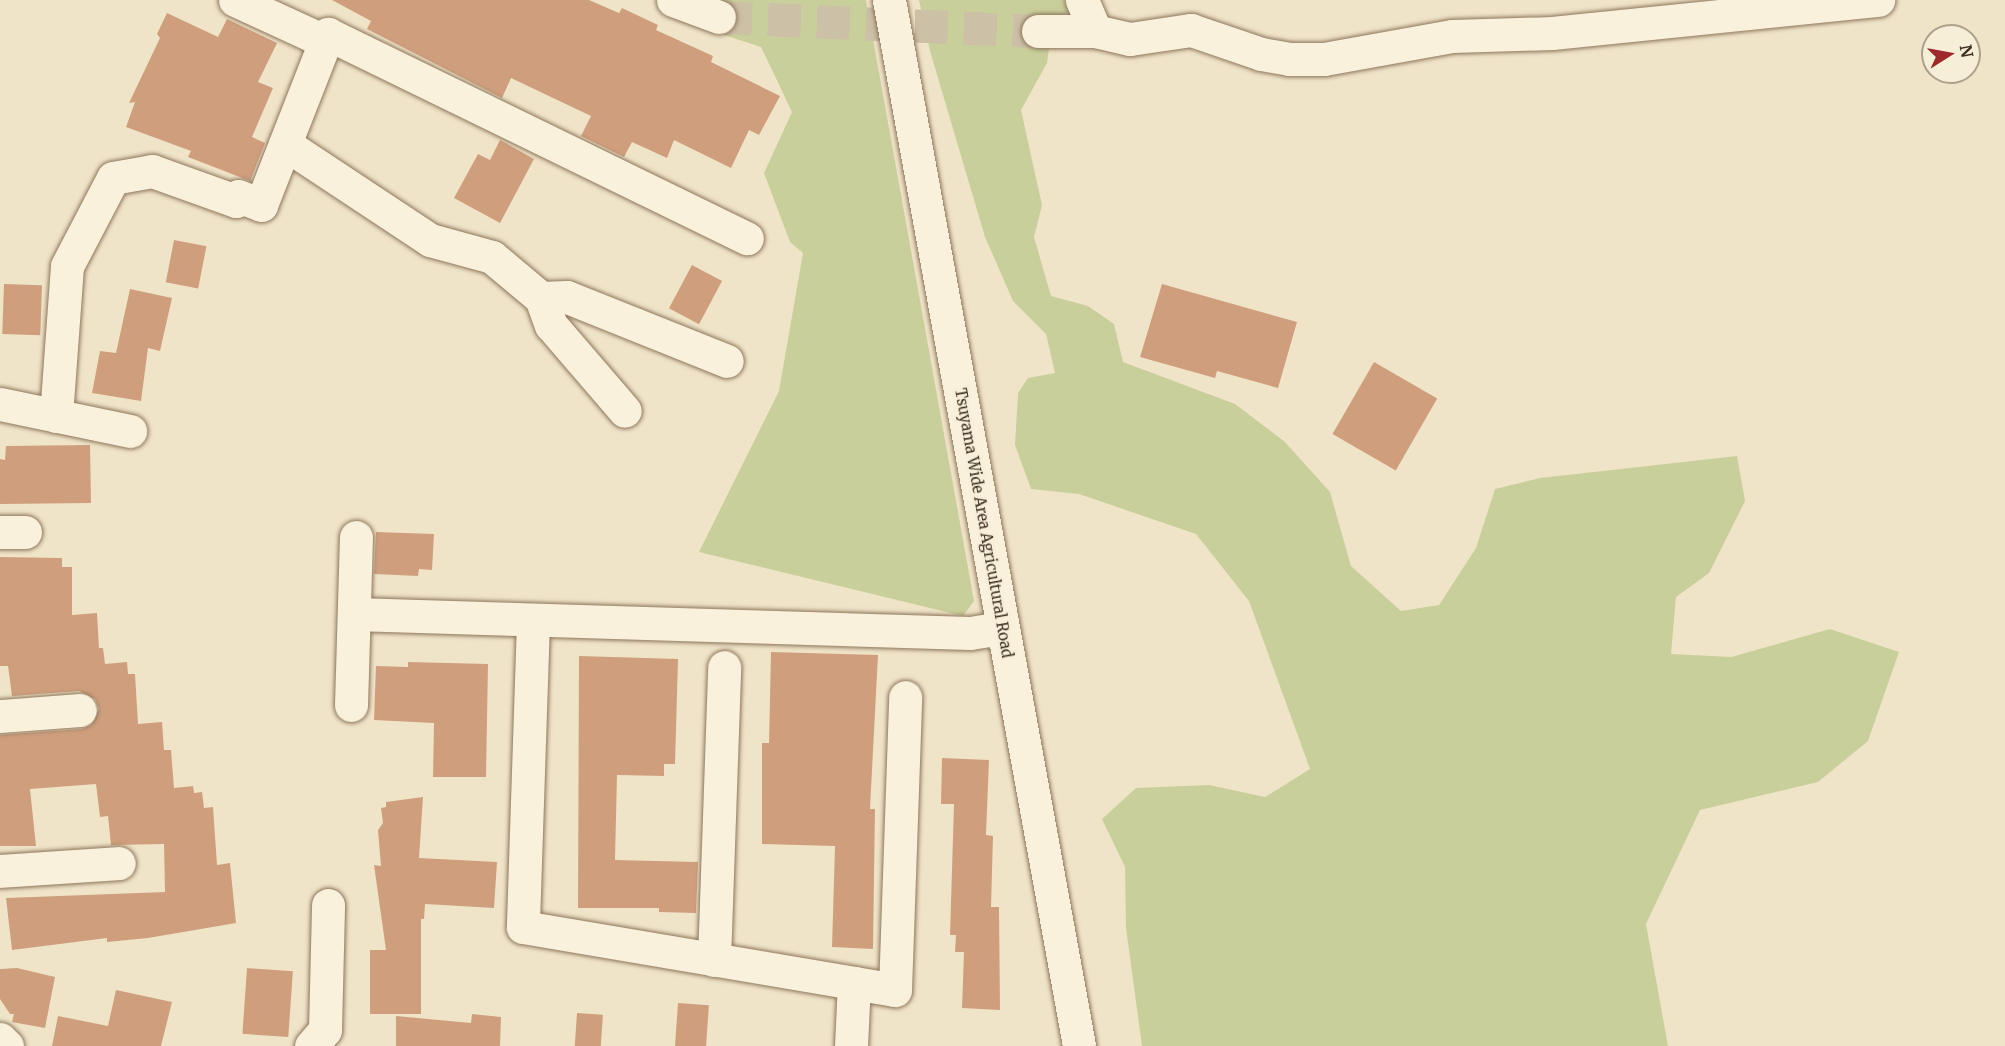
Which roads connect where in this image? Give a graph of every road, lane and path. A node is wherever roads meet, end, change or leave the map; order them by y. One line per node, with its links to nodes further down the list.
1 (235, 0): 5 (street)
2 (889, 0): 20 (street, Tsuyama Wide Area Agricultural Road)
3 (1082, 0): 7 (street)
4 (1878, 0): 7 (street)
5 (283, 10): 8 (street)
6 (1038, 31): 7 (street)
7 (1095, 31)
8 (324, 41): 9 (street); 10 (street)
9 (285, 144): 11 (street); 15 (street)
10 (747, 238)
11 (541, 298): 12 (street); 14 (street)
12 (727, 361)
13 (0, 404): 15 (street)
14 (625, 411)
15 (56, 416): 16 (street)
16 (130, 431)
17 (356, 537): 18 (street)
18 (354, 614): 19 (street); 23 (street)
19 (533, 621): 20 (street); 29 (street)
20 (1003, 628): 35 (street, Tsuyama Wide Area Agricultural Road)
21 (724, 667): 29 (street)
22 (905, 697): 30 (street)
23 (351, 705)
24 (80, 710): 25 (street)
25 (0, 716)
26 (119, 863): 27 (street)
27 (0, 871)
28 (328, 905): 33 (street)
29 (714, 960): 30 (street)
30 (854, 983): 34 (street)
31 (0, 1039): 32 (street)
32 (7, 1046)
33 (311, 1046)
34 (851, 1046)
35 (1079, 1046)

